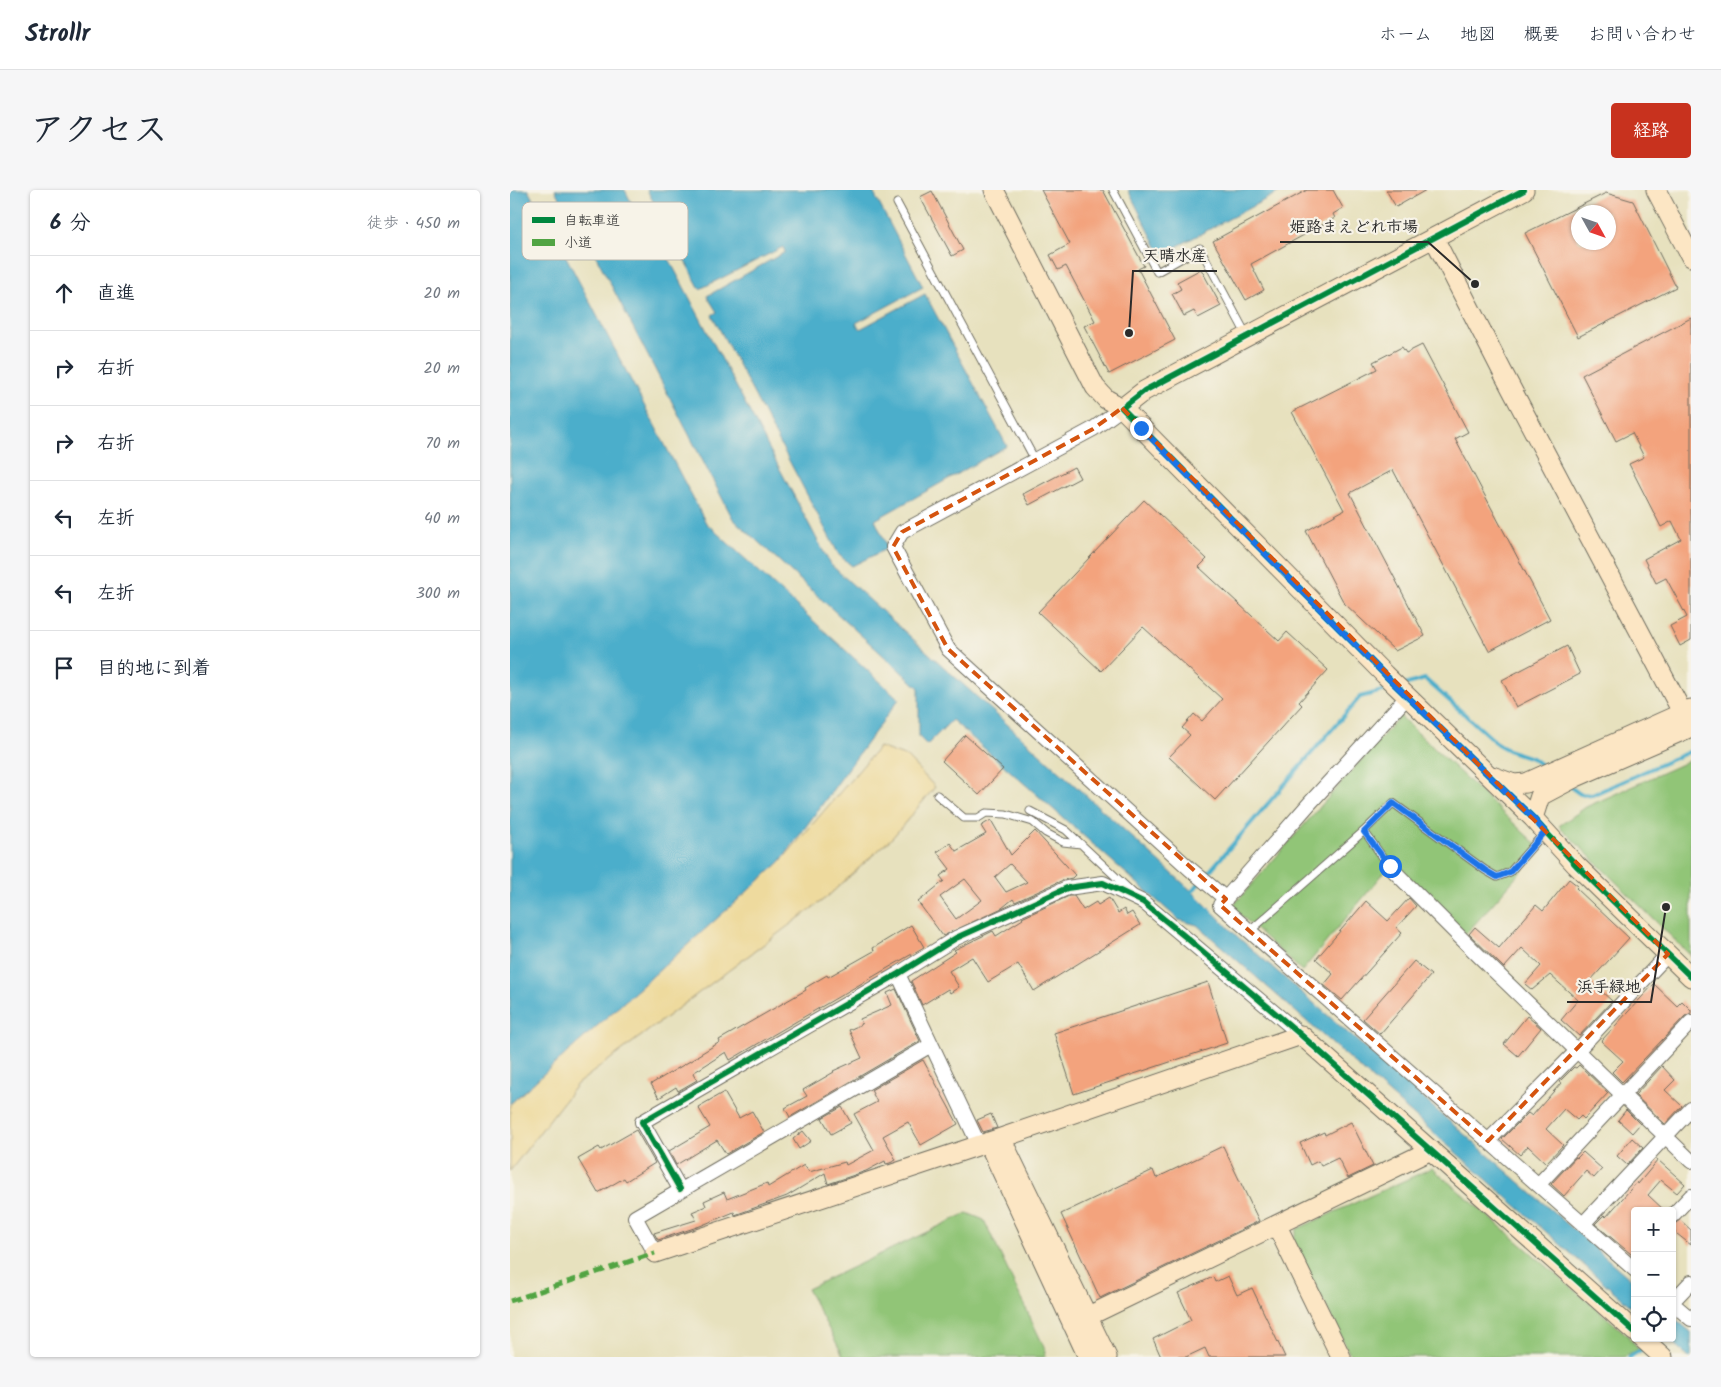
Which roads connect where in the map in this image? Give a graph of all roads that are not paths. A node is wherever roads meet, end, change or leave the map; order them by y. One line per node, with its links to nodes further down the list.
1 (994, 190): 9 (street)
2 (1113, 190): 8 (lane)
3 (1524, 190): 6 (street)
4 (1656, 190): 7 (street)
5 (897, 203): 10 (lane)
6 (1434, 238): 8 (street); 12 (street)
7 (1691, 257)
8 (1247, 336): 9 (street)
9 (1122, 408): 10 (street); 11 (street)
10 (1035, 460): 23 (street)
11 (1407, 697): 14 (street); 23 (street)
12 (1689, 719): 13 (street)
13 (1569, 771): 15 (street); 19 (street)
14 (1486, 774): 15 (street); 17 (street)
15 (1526, 783): 17 (street)
16 (937, 795): 21 (lane)
17 (1517, 803): 19 (street)
18 (1030, 812): 21 (lane)
19 (1539, 825): 20 (lane); 26 (street)
20 (1364, 832): 22 (lane); 25 (lane)
21 (1081, 844): 24 (lane)
22 (1390, 866): 32 (street)
23 (1226, 899): 25 (street)
24 (1143, 902): 27 (street); 30 (street)
25 (1250, 931): 37 (street)
26 (1668, 954): 28 (street); 32 (street)
27 (898, 974): 31 (street); 41 (street)
28 (1691, 977)
29 (1691, 1022): 33 (street)
30 (1301, 1035): 36 (street); 38 (street)
31 (931, 1045): 36 (street); 41 (street)
32 (1577, 1051): 33 (street); 37 (street)
33 (1623, 1094): 35 (street); 40 (street)
34 (1691, 1109): 35 (street)
35 (1666, 1136): 39 (street); 44 (street)
36 (989, 1141): 46 (street); 52 (street)
37 (1488, 1141): 40 (street)
38 (1430, 1150): 45 (street); 53 (street)
39 (1691, 1161)
40 (1538, 1185): 44 (street)
41 (680, 1189): 46 (street)
42 (1691, 1196): 43 (street)
43 (1676, 1212)
44 (1583, 1224): 47 (street)
45 (1277, 1226): 52 (street); 58 (street)
46 (655, 1253)
47 (1631, 1262)
48 (1691, 1282): 49 (street)
49 (1676, 1298)
50 (1676, 1306): 51 (street)
51 (1691, 1319)
52 (1080, 1321): 56 (street); 57 (street)
53 (1631, 1328)
54 (1645, 1342): 55 (street)
55 (1656, 1355)
56 (1088, 1357)
57 (1107, 1357)
58 (1340, 1357)

